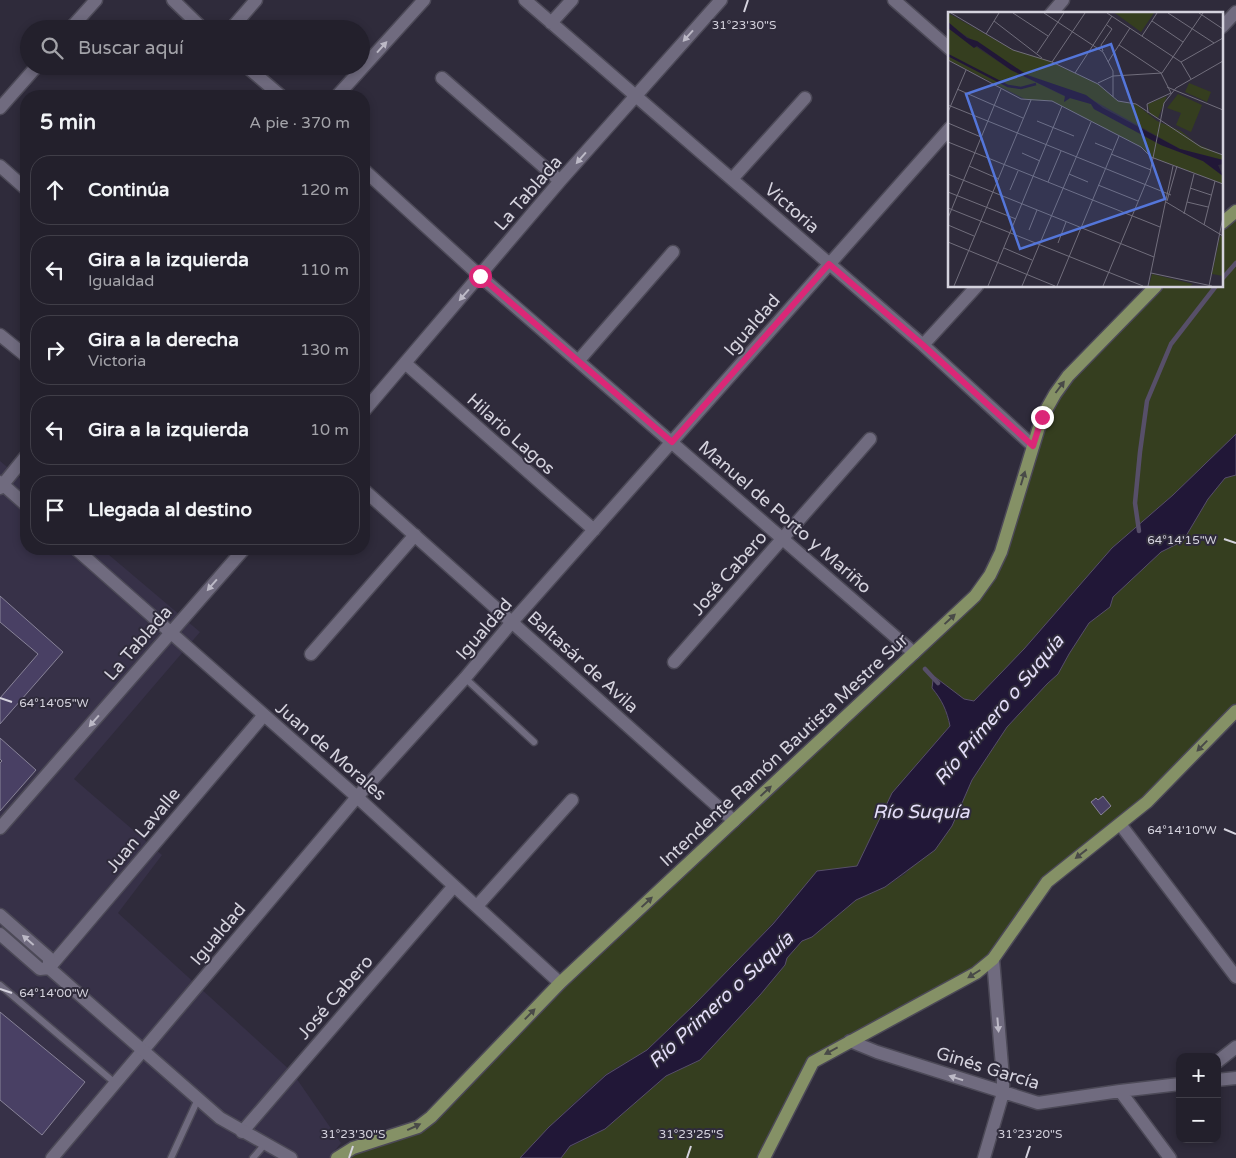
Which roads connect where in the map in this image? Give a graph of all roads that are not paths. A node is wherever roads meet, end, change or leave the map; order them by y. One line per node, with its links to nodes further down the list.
1 (96, 0): 12 (street)
2 (173, 0): 13 (street)
3 (256, 0): 14 (street)
4 (424, 0): 18 (street, one-way to 4)
5 (525, 0): 15 (street, Victoria)
6 (572, 0): 15 (street)
7 (721, 0): 25 (street, La Tablada, one-way to 25)
8 (894, 0): 17 (street)
9 (1063, 0): 10 (street)
10 (1052, 12)
11 (1236, 12): 16 (street)
12 (78, 20)
13 (194, 20)
14 (239, 20)
15 (551, 23): 25 (street, Victoria)
16 (1224, 25)
17 (948, 48)
18 (370, 60)
19 (29, 75): 27 (street)
20 (256, 75): 23 (street)
21 (356, 75): 24 (street, one-way to 21)
22 (442, 78): 32 (street)
23 (274, 90)
24 (342, 90)
25 (635, 96): 31 (street, Victoria); 32 (street, La Tablada, one-way to 32)
26 (805, 98): 31 (street)
27 (0, 108)
28 (948, 130): 37 (street, Igualdad)
29 (0, 166): 33 (street)
30 (370, 175): 38 (street, Manuel de Porto y Mariño)
31 (732, 179): 37 (street, Victoria)
32 (560, 182): 38 (street, La Tablada)
33 (20, 184)
34 (1236, 211): 35 (main road)
35 (1224, 221)
36 (673, 252): 44 (street)
37 (829, 264): 42 (street, Victoria); 48 (street, Igualdad)
38 (480, 276): 44 (street, Manuel de Porto y Mariño); 45 (street, La Tablada, one-way to 45)
39 (975, 288): 42 (street)
40 (1154, 288): 49 (main road, Intendente Ramón Bautista Mestre Sur, one-way to 40)
41 (0, 334): 43 (street)
42 (923, 345): 49 (street, Victoria)
43 (20, 351)
44 (579, 360): 48 (street, Manuel de Porto y Mariño)
45 (405, 363): 46 (street, La Tablada); 54 (street, Hilario Lagos)
46 (370, 404)
47 (870, 439): 56 (street, José Cabero)
48 (672, 442): 54 (street, Igualdad); 56 (street, Manuel de Porto y Mariño)
49 (1033, 446): 61 (main road, Intendente Ramón Bautista Mestre Sur, one-way to 49)
50 (20, 463): 51 (street)
51 (1, 485): 53 (street)
52 (370, 495): 55 (street, Baltasár de Avila)
53 (20, 500)
54 (594, 530): 59 (street, Igualdad)
55 (415, 535): 59 (street, Baltasár de Avila); 62 (street)
56 (783, 538): 61 (street, Manuel de Porto y Mariño); 63 (street, José Cabero)
57 (83, 555): 60 (street, Juan de Morales)
58 (239, 555): 60 (street, La Tablada, one-way to 60)
59 (512, 622): 64 (street, Igualdad); 70 (street, Baltasár de Avila)
60 (171, 632): 66 (street, Juan de Morales); 72 (street, La Tablada, one-way to 72)
61 (914, 653): 70 (main road, Intendente Ramón Bautista Mestre Sur, one-way to 61)
62 (311, 654)
63 (674, 662)
64 (465, 678): 67 (lane); 68 (street, Igualdad)
65 (1236, 711): 71 (main road, one-way to 71)
66 (264, 715): 68 (street, Juan de Morales); 78 (street, Juan Lavalle)
67 (534, 742)
68 (357, 796): 73 (street, Juan de Morales); 84 (street, Igualdad)
69 (572, 800): 74 (street)
70 (734, 821): 80 (main road, Intendente Ramón Bautista Mestre Sur, one-way to 70)
71 (1120, 824): 77 (main road, one-way to 77); 79 (street)
72 (0, 828)
73 (454, 886): 74 (street, Juan de Morales); 93 (street, José Cabero)
74 (477, 906): 80 (street, Juan de Morales)
75 (0, 915): 78 (street, one-way to 75)
76 (0, 934): 78 (street)
77 (993, 959): 82 (main road, one-way to 82); 91 (street, one-way to 91)
78 (49, 968): 84 (street)
79 (1236, 976)
80 (560, 983): 99 (main road, Intendente Ramón Bautista Mestre Sur, one-way to 80)
81 (0, 985): 88 (lane)
82 (850, 1040): 91 (street, Ginés García, one-way to 82); 100 (main road, one-way to 100)
83 (1236, 1047): 85 (street)
84 (143, 1051): 88 (street, Igualdad); 92 (street)
85 (1221, 1059)
86 (1236, 1078): 87 (street)
87 (1221, 1080)
88 (115, 1083): 95 (street, Igualdad)
89 (1176, 1084): 90 (street, Ginés García)
90 (1120, 1091): 91 (street, Ginés García); 102 (street)
91 (1003, 1093): 101 (street)
92 (198, 1099): 93 (street); 96 (lane)
93 (242, 1132): 94 (street)
94 (265, 1144): 97 (lane); 98 (street)
95 (52, 1158)
96 (171, 1158)
97 (253, 1158)
98 (291, 1158)
99 (337, 1158)
100 (764, 1158)
101 (984, 1158)
102 (1170, 1158)

